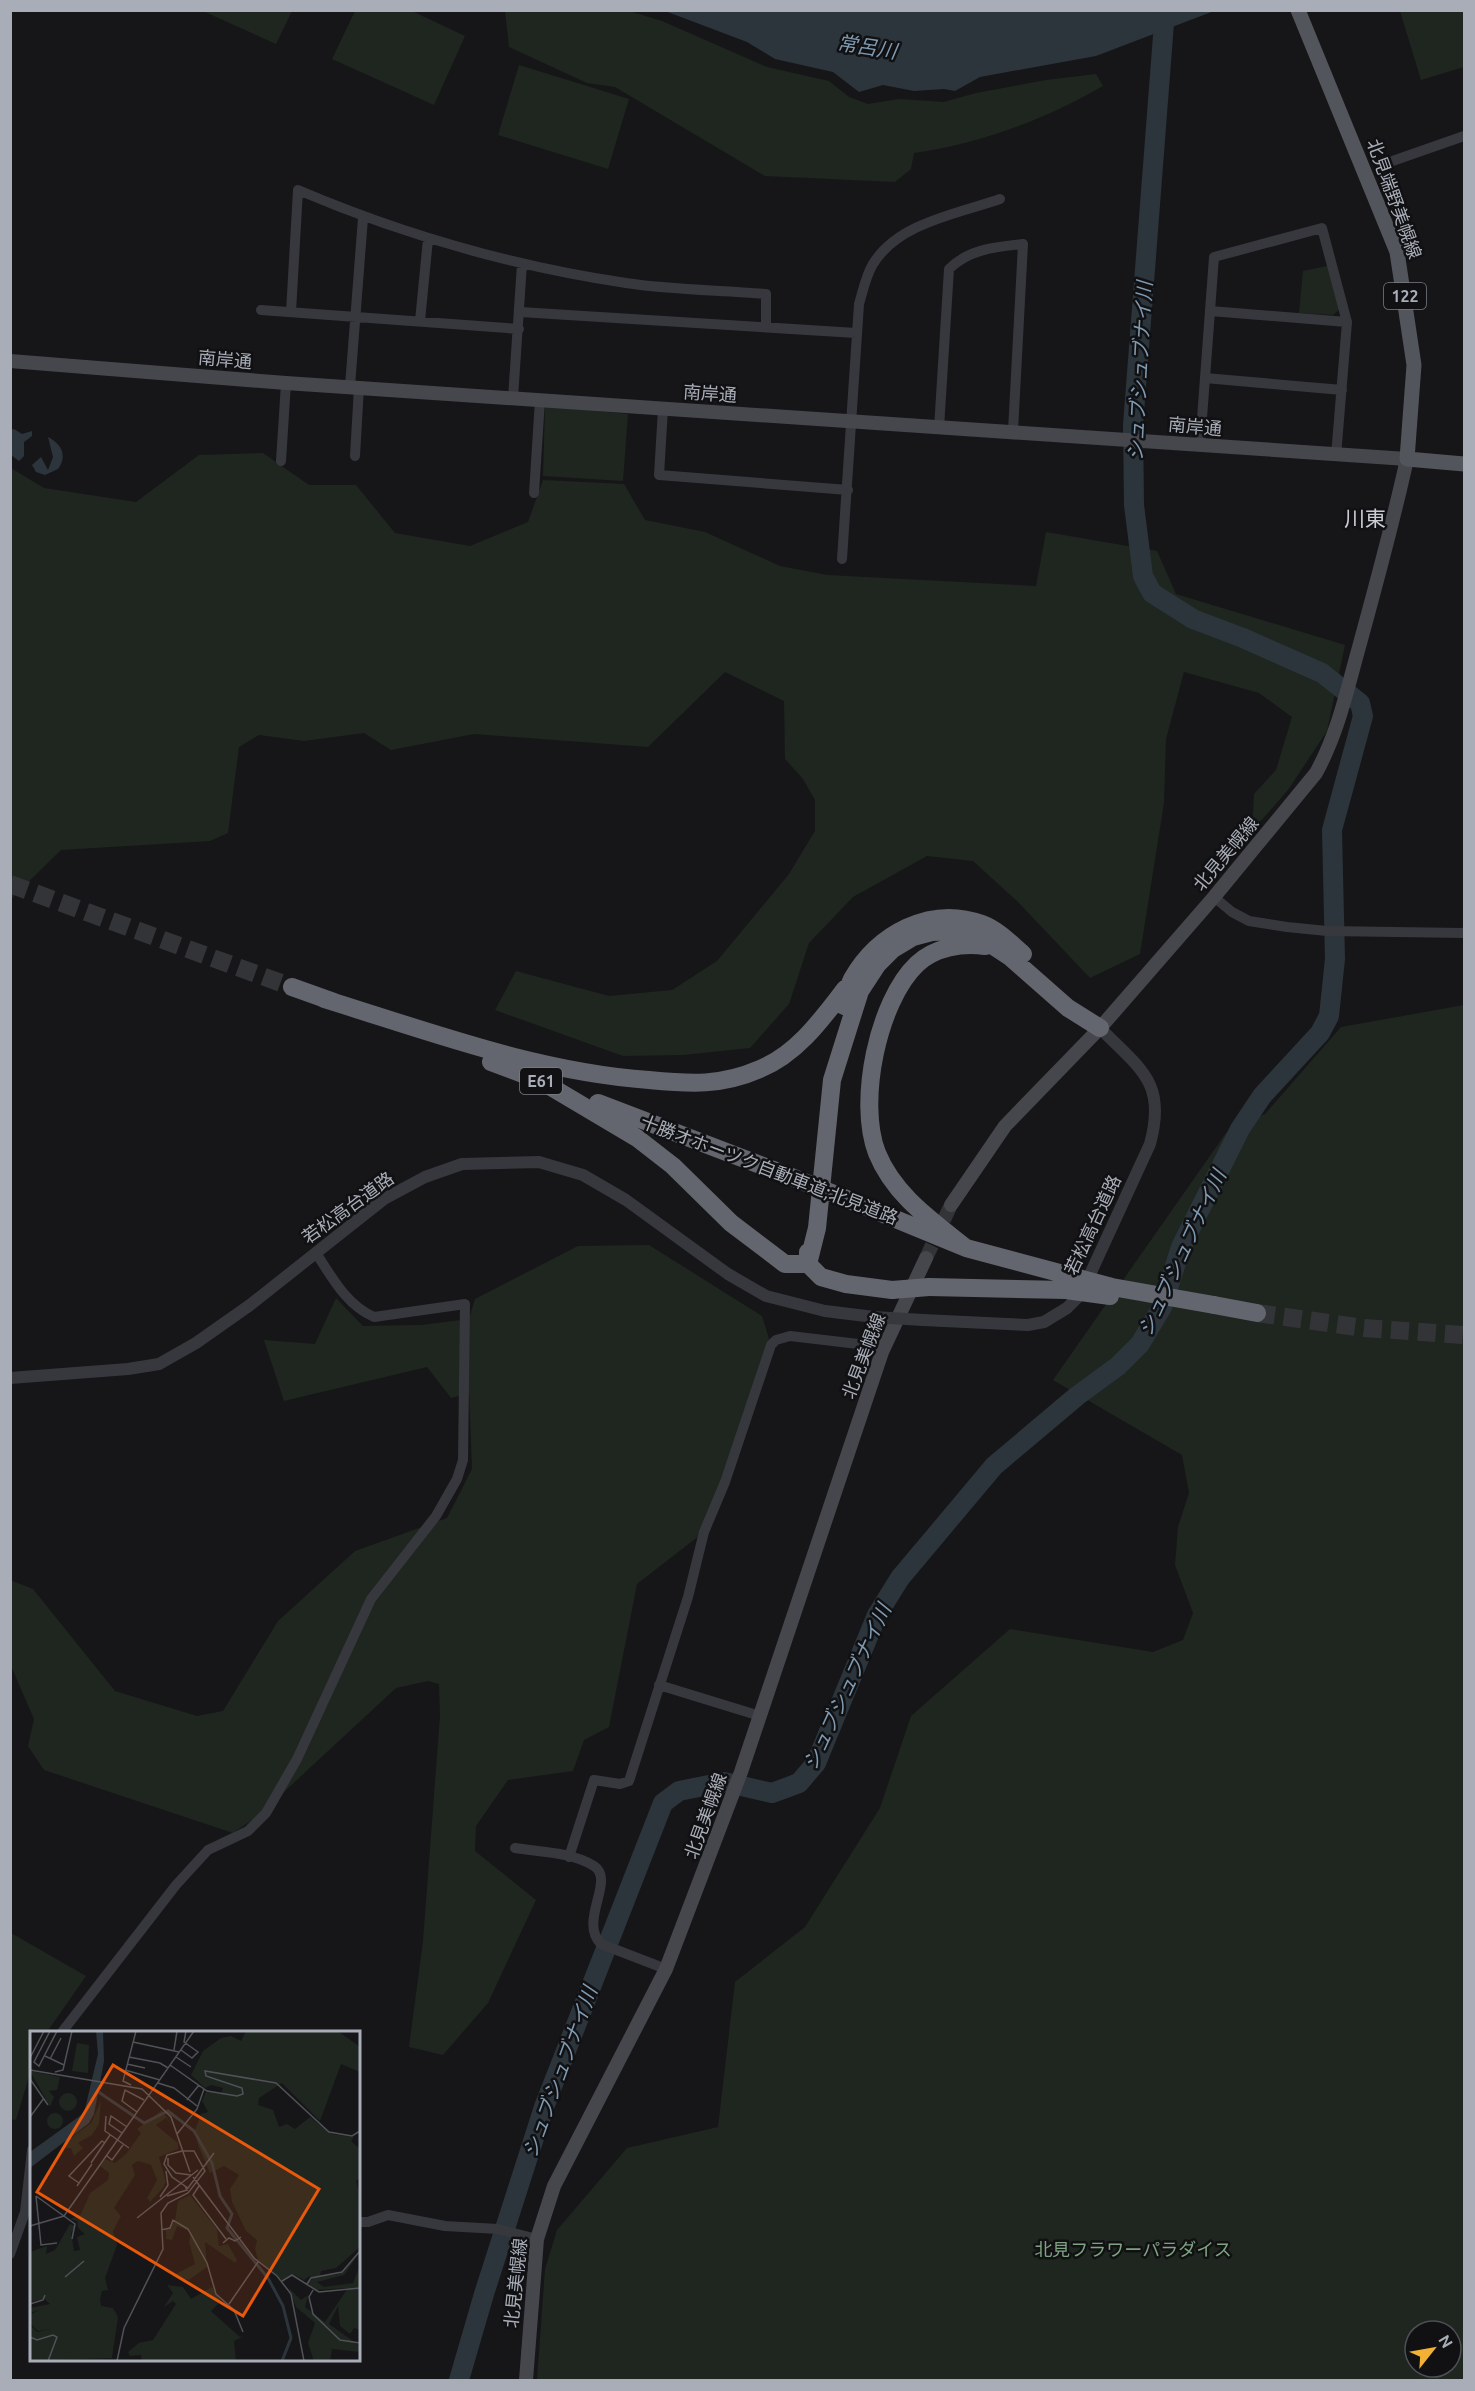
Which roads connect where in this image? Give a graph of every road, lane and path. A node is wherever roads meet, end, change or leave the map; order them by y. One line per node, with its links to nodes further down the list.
1 (1298, 10): 6 (main road, 北見端野美幌線 / 122)
2 (1464, 136): 6 (street)
3 (1000, 199): 17 (street)
4 (363, 218): 5 (street); 10 (street); 12 (street)
5 (428, 239): 7 (street); 13 (street)
6 (1397, 252): 32 (main road, 北見端野美幌線 / 122)
7 (522, 264): 11 (street); 15 (street)
8 (261, 310): 10 (street)
9 (1210, 311): 14 (street); 14 (street); 19 (street)
10 (291, 312): 12 (street)
11 (520, 312): 15 (street); 16 (street)
12 (356, 318): 13 (street); 21 (street)
13 (420, 321): 16 (street)
14 (1347, 322): 22 (street)
15 (766, 327): 17 (street)
16 (519, 329): 23 (street)
17 (856, 333): 26 (street)
18 (10, 361): 20 (main road, 南岸通)
19 (1205, 378): 22 (street); 29 (street)
20 (286, 383): 21 (main road, 南岸通); 33 (street)
21 (355, 387): 23 (main road, 南岸通); 30 (street)
22 (1342, 390): 31 (street)
23 (513, 398): 24 (main road, 南岸通)
24 (540, 400): 25 (main road, 南岸通); 36 (street)
25 (663, 409): 26 (main road, 南岸通); 35 (street)
26 (853, 422): 27 (main road, 南岸通); 35 (street)
27 (939, 428): 28 (main road, 南岸通); 28 (street)
28 (1013, 431): 29 (main road, 南岸通)
29 (1200, 445): 31 (main road, 南岸通)
30 (355, 456)
31 (1336, 456): 32 (main road, 南岸通)
32 (1407, 459): 34 (main road); 38 (main road, 北見美幌線)
33 (281, 461)
34 (1464, 464)
35 (848, 490): 37 (street)
36 (534, 493)
37 (842, 559)
38 (1214, 897): 39 (street); 44 (main road, 北見美幌線)
39 (1464, 933)
40 (996, 947): 44 (highway); 47 (highway); 50 (highway)
41 (851, 980): 43 (highway); 44 (highway); 50 (highway)
42 (292, 987): 43 (highway, 十勝オホーツク自動車道;北見道路 / E61)
43 (324, 999): 45 (highway, 十勝オホーツク自動車道;北見道路 / E61)
44 (1100, 1028): 46 (main road, 北見美幌線); 48 (street, 若松高台道路, bridge)
45 (541, 1081): 47 (highway, 十勝オホーツク自動車道;北見道路 / E61, bridge); 50 (highway)
46 (951, 1205)
47 (966, 1248): 51 (highway, 十勝オホーツク自動車道;北見道路 / E61)
48 (316, 1253): 54 (street, 若松高台道路); 60 (street)
49 (926, 1258): 53 (main road, 北見美幌線)
50 (808, 1264): 51 (highway, bridge)
51 (1067, 1283): 52 (highway, 十勝オホーツク自動車道;北見道路 / E61, bridge)
52 (1250, 1311)
53 (884, 1347): 55 (street); 56 (main road, 北見美幌線)
54 (10, 1378)
55 (659, 1685): 56 (street); 58 (street)
56 (760, 1716): 59 (main road, 北見美幌線)
57 (515, 1848): 58 (street)
58 (569, 1857): 59 (street)
59 (666, 1969): 64 (main road, 北見美幌線)
60 (63, 2031)
61 (30, 2179): 62 (street)
62 (28, 2208): 65 (street)
63 (360, 2222): 64 (street)
64 (537, 2239): 66 (main road, 北見美幌線)
65 (10, 2254)
66 (526, 2380)

